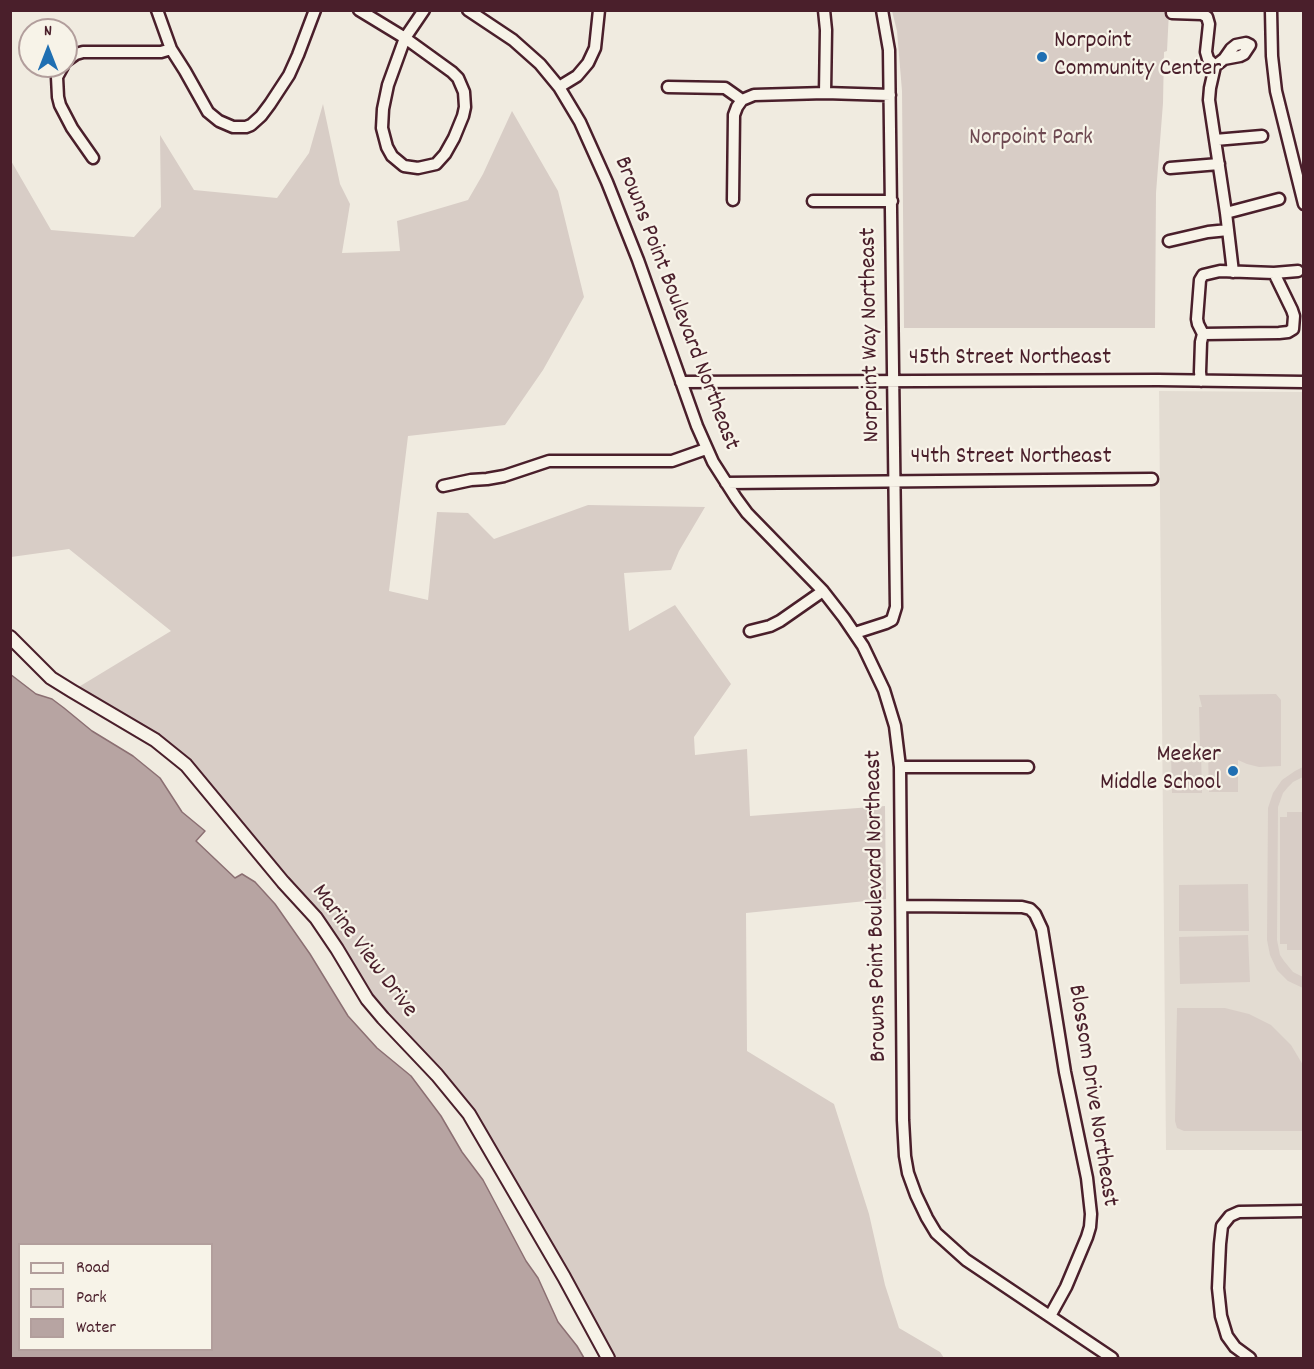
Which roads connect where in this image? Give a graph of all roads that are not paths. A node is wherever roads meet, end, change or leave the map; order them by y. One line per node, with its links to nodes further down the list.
1 (157, 10): 13 (street)
2 (315, 10): 13 (street)
3 (359, 10): 11 (street)
4 (424, 10): 11 (street)
5 (468, 10): 17 (street, Browns Point Boulevard Northeast)
6 (599, 10): 17 (street)
7 (824, 10): 19 (street)
8 (882, 10): 20 (street, Norpoint Way Northeast)
9 (1271, 10): 12 (street)
10 (1172, 13): 15 (street)
11 (405, 38): 11 (street)
12 (1271, 45): 15 (street); 27 (street)
13 (171, 49): 14 (street)
14 (78, 53)
15 (1215, 66): 23 (street)
16 (57, 78): 24 (street)
17 (560, 87): 43 (street, Browns Point Boulevard Northeast)
18 (668, 87): 21 (street)
19 (825, 93): 20 (street); 21 (street)
20 (890, 95): 31 (street, Norpoint Way Northeast)
21 (742, 100): 29 (street)
22 (1262, 135): 23 (street)
23 (1215, 140): 25 (street)
24 (93, 158)
25 (1219, 164): 26 (street); 33 (street)
26 (1170, 168)
27 (1299, 172): 32 (street)
28 (1280, 198): 33 (street)
29 (733, 200)
30 (813, 201): 31 (street)
31 (892, 201): 41 (street, Norpoint Way Northeast)
32 (1304, 204)
33 (1226, 213): 34 (street)
34 (1228, 230): 35 (street); 37 (street)
35 (1169, 241)
36 (1298, 271): 38 (street)
37 (1233, 272): 38 (street); 40 (street)
38 (1274, 273): 39 (street)
39 (1298, 331): 40 (street)
40 (1203, 334): 42 (street)
41 (894, 381): 42 (street, 45th Street Northeast); 43 (street, 45th Street Northeast); 47 (street, Norpoint Way Northeast)
42 (1201, 381): 44 (street, 45th Street Northeast)
43 (681, 382): 45 (street, Browns Point Boulevard Northeast)
44 (1304, 382)
45 (706, 449): 48 (street, Browns Point Boulevard Northeast); 49 (street)
46 (1152, 479): 47 (street, 44th Street Northeast)
47 (895, 481): 48 (street, 44th Street Northeast); 52 (street, Norpoint Way Northeast)
48 (726, 483): 50 (street, Browns Point Boulevard Northeast)
49 (443, 486)
50 (823, 591): 51 (street); 52 (street, Browns Point Boulevard Northeast)
51 (750, 631)
52 (855, 633): 54 (street, Browns Point Boulevard Northeast)
53 (10, 637): 60 (main road, Marine View Drive)
54 (900, 767): 55 (street); 56 (street, Browns Point Boulevard Northeast)
55 (1028, 767)
56 (902, 906): 58 (street, Browns Point Boulevard Northeast); 58 (street, Blossom Drive Northeast)
57 (1304, 1211): 61 (street)
58 (1050, 1316): 59 (street, Browns Point Boulevard Northeast)
59 (1107, 1357)
60 (608, 1359)
61 (1250, 1359)

